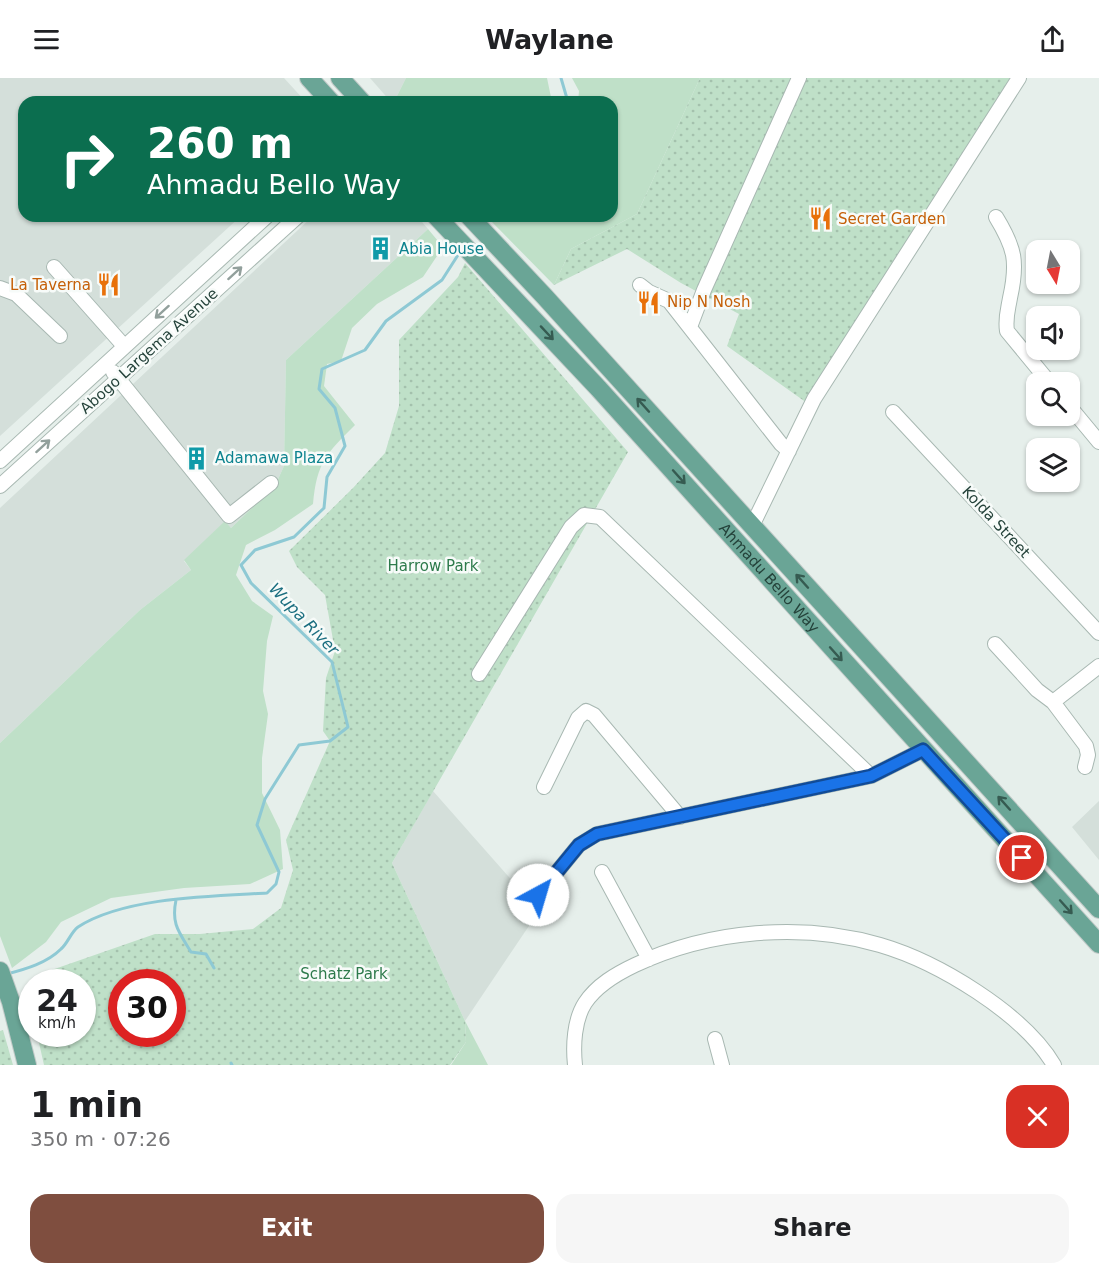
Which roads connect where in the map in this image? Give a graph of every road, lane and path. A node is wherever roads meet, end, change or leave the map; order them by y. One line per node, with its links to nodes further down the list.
1 (309, 78): 5 (main road)
2 (340, 78): 6 (main road)
3 (799, 78): 15 (street)
4 (1019, 78): 24 (street)
5 (326, 96)
6 (356, 96)
7 (996, 217): 19 (street)
8 (260, 222): 17 (street, Abogo Largema Avenue, one-way to 17)
9 (291, 222): 20 (street, Abogo Largema Avenue, one-way to 9)
10 (442, 222): 34 (main road, Ahmadu Bello Way, one-way to 34)
11 (475, 222): 28 (main road, Ahmadu Bello Way, one-way to 11)
12 (54, 267): 17 (street)
13 (640, 285): 15 (street)
14 (0, 288): 16 (street)
15 (690, 327): 24 (street)
16 (60, 336)
17 (124, 346): 18 (street, Abogo Largema Avenue)
18 (106, 364): 20 (street); 25 (street, Abogo Largema Avenue)
19 (1041, 372)
20 (118, 379): 26 (street); 27 (street, Abogo Largema Avenue, one-way to 20)
21 (893, 412): 29 (street, Kolda Street)
22 (1080, 419): 23 (street)
23 (1099, 442)
24 (789, 451): 28 (street)
25 (0, 461)
26 (271, 483)
27 (0, 486)
28 (752, 526): 41 (main road, Ahmadu Bello Way, one-way to 28)
29 (1099, 633)
30 (995, 644): 33 (street)
31 (1099, 666): 33 (street)
32 (479, 674): 36 (street)
33 (1053, 702): 35 (street)
34 (923, 750): 36 (street); 42 (main road, Ahmadu Bello Way, one-way to 42)
35 (1085, 767)
36 (864, 778): 38 (street)
37 (544, 787): 38 (street)
38 (680, 817): 40 (street)
39 (602, 872): 43 (street)
40 (538, 895)
41 (1099, 909)
42 (1099, 944)
43 (649, 959): 47 (street); 49 (street)
44 (0, 971): 46 (main road)
45 (715, 1040): 48 (street)
46 (27, 1065)
47 (575, 1065)
48 (722, 1065)
49 (1054, 1065)

